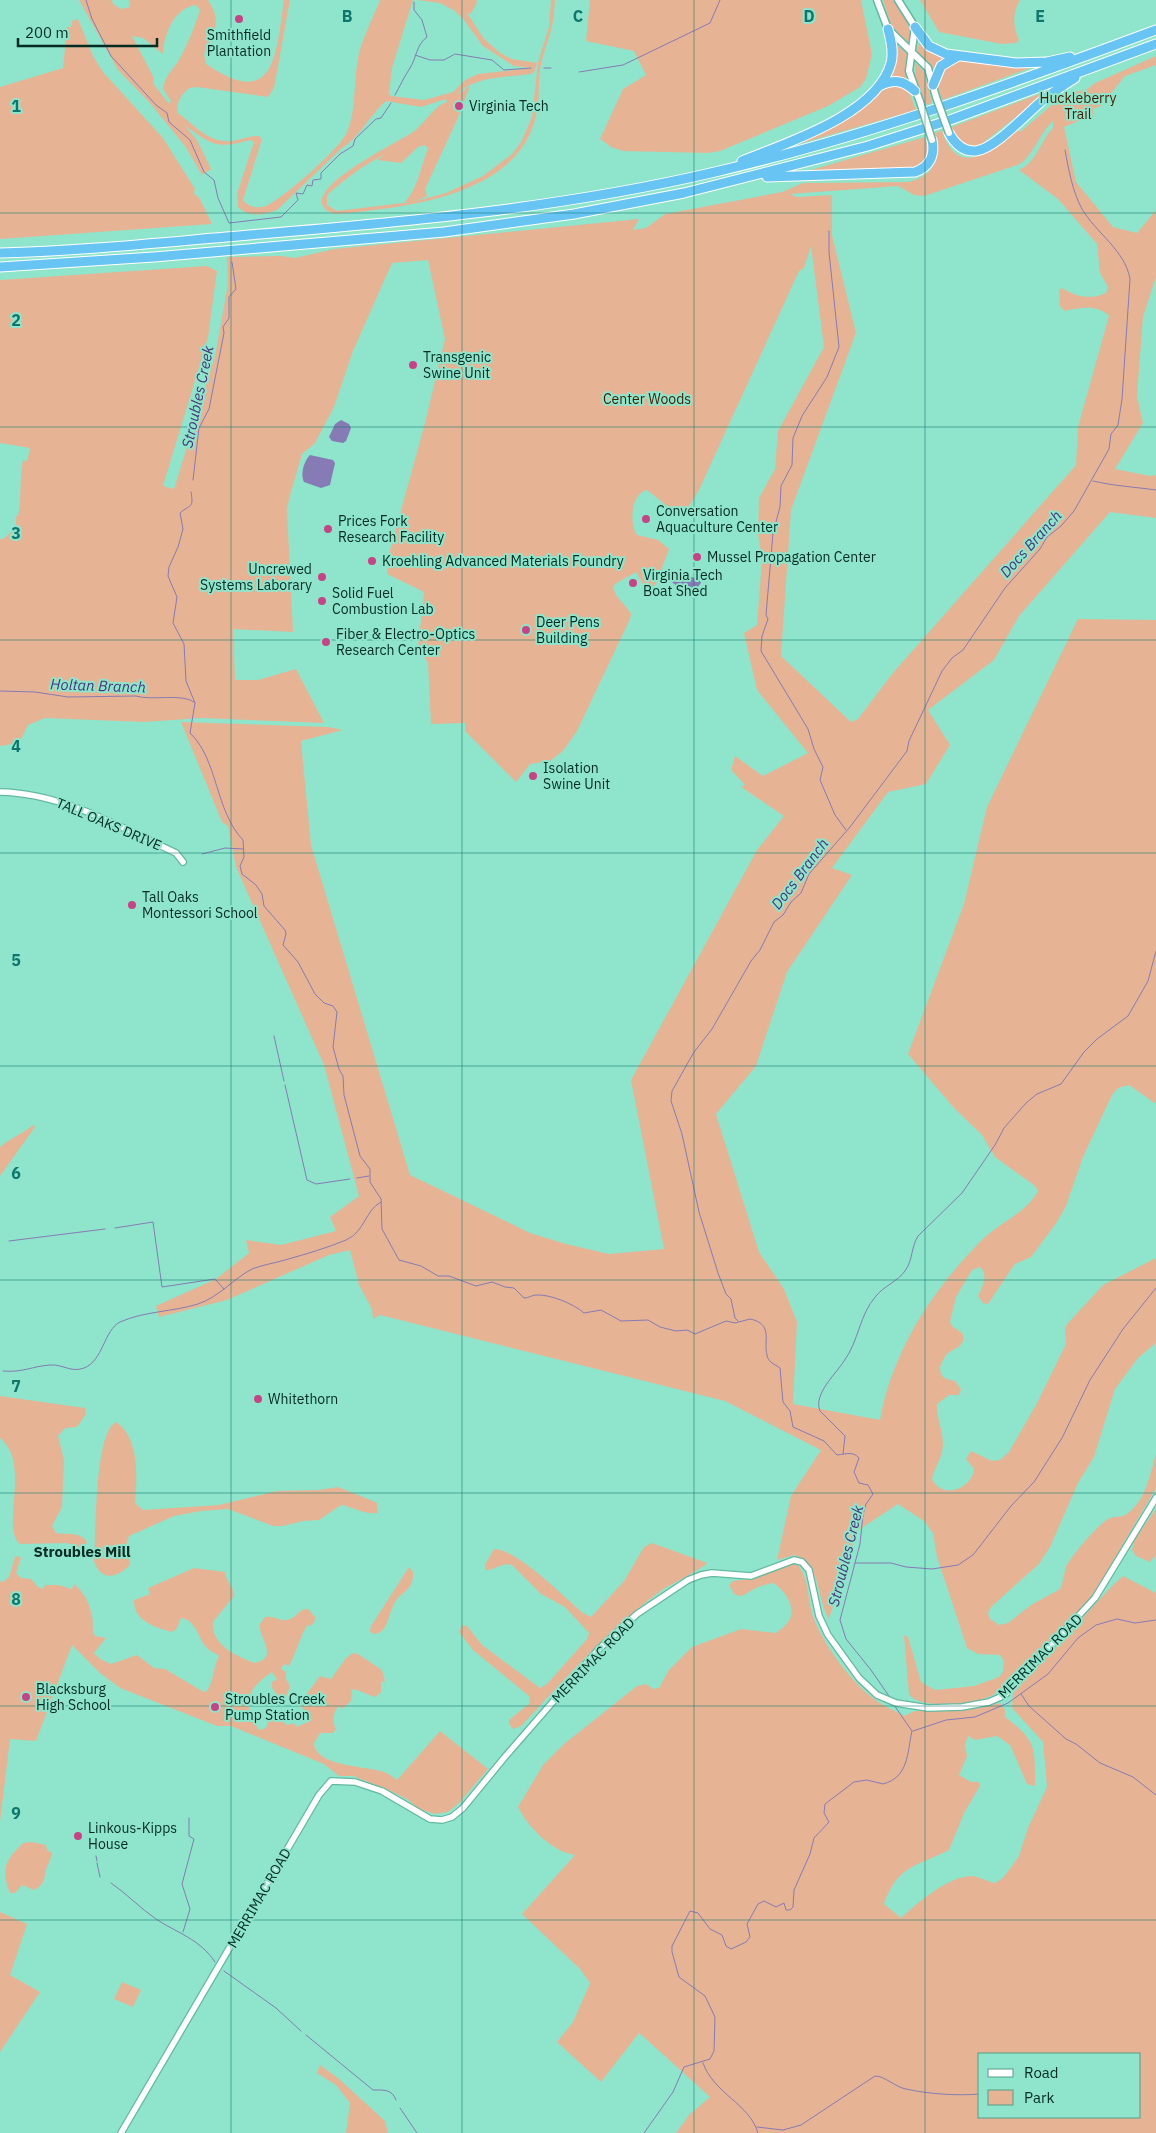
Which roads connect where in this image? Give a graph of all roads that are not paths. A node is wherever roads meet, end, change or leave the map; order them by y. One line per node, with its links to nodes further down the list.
1 (877, 0): 4 (main road)
2 (898, 0): 3 (main road)
3 (915, 27): 8 (main road); 9 (highway)
4 (888, 29): 8 (main road); 12 (highway)
5 (1156, 30): 7 (highway)
6 (1156, 44): 10 (highway)
7 (1103, 50): 9 (highway); 16 (highway)
8 (913, 52): 11 (main road); 13 (main road)
9 (958, 56): 11 (highway)
10 (1088, 70): 14 (highway); 17 (highway)
11 (933, 85): 14 (main road, bridge)
12 (877, 87): 13 (highway); 16 (highway)
13 (915, 91): 15 (main road, bridge)
14 (949, 133)
15 (932, 140): 17 (highway)
16 (714, 172): 18 (highway)
17 (754, 177): 19 (highway)
18 (0, 253)
19 (0, 267)
20 (0, 792): 21 (street, TALL OAKS DRIVE)
21 (183, 862)
22 (1156, 1498): 23 (street, MERRIMAC ROAD)
23 (121, 2133)

